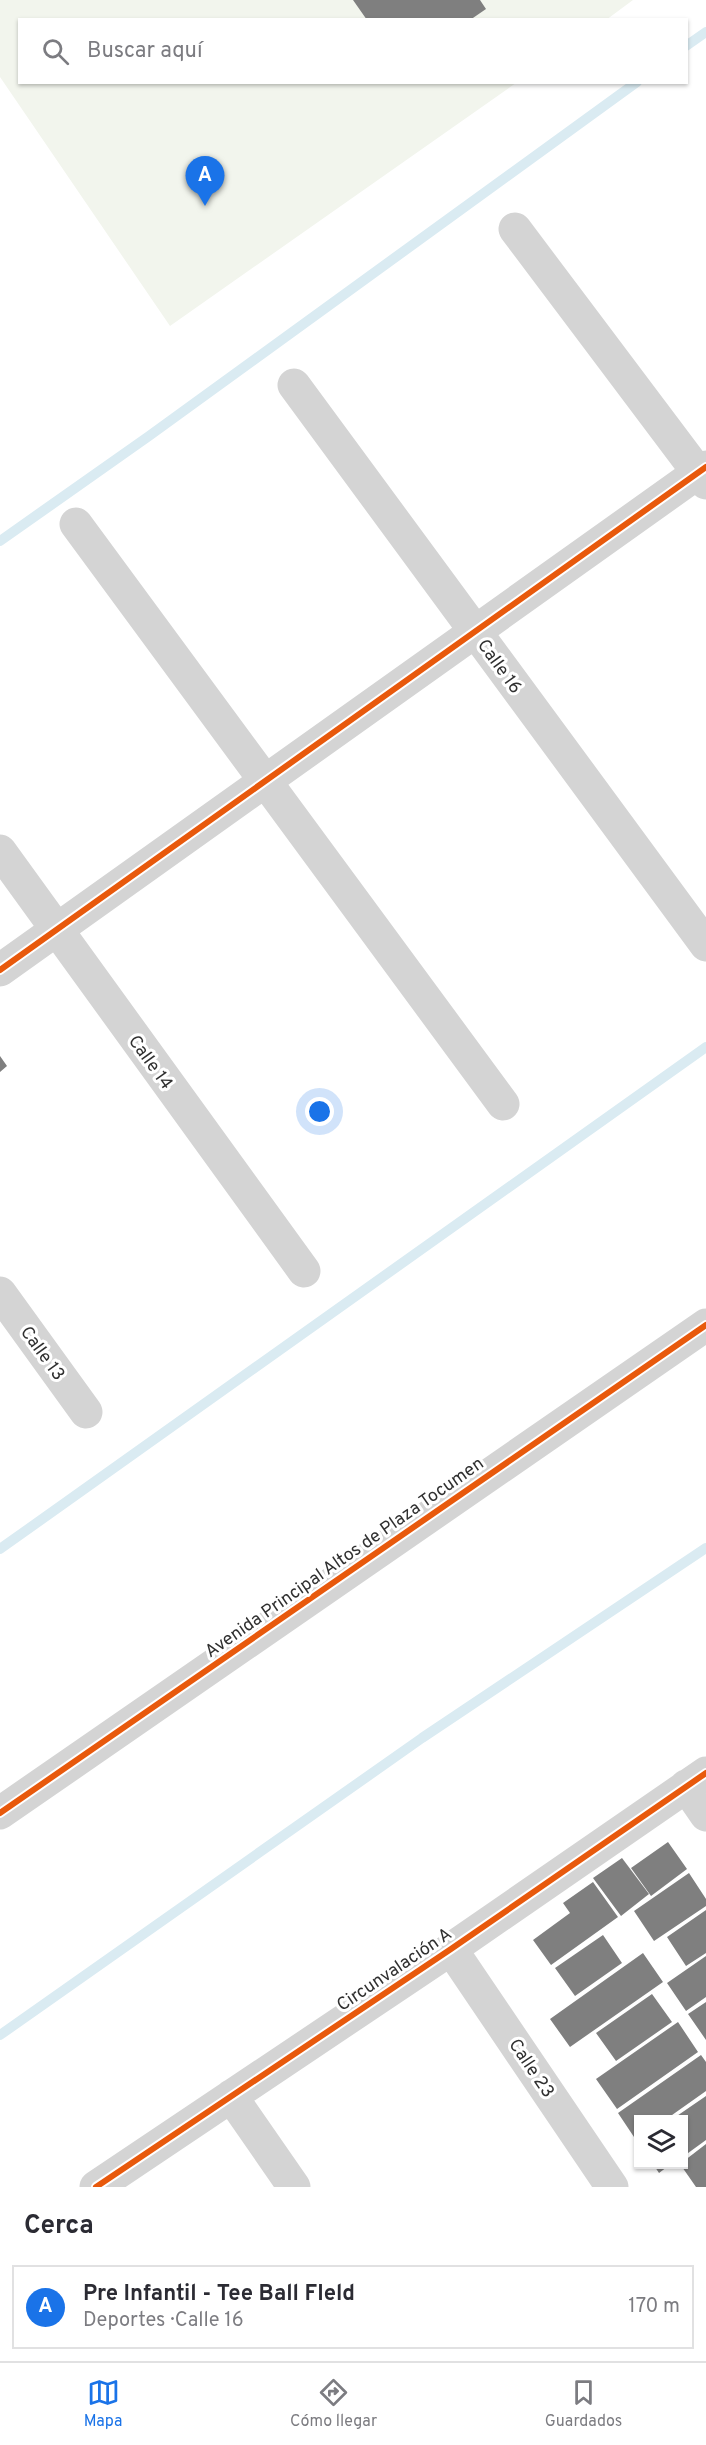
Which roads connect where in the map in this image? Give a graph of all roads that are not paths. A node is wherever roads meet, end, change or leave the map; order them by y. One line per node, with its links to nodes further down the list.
1 (515, 229): 3 (street)
2 (294, 385): 5 (street, Calle 16)
3 (704, 474): 5 (street)
4 (76, 524): 6 (street)
5 (475, 632): 6 (street); 9 (street, Calle 16)
6 (265, 783): 8 (street); 11 (street)
7 (0, 852): 8 (street, Calle 14)
8 (55, 930): 10 (street); 12 (street, Calle 14)
9 (706, 945)
10 (0, 970)
11 (503, 1104)
12 (304, 1271)
13 (0, 1293): 15 (street, Calle 13)
14 (706, 1325): 17 (street, Avenida Principal Altos de Plaza Tocumen)
15 (86, 1412)
16 (696, 1779): 18 (street); 19 (street, Circunvalación A)
17 (0, 1813)
18 (706, 1815)
19 (451, 1949): 20 (street, Circunvalación A); 23 (street, Calle 23)
20 (231, 2096): 21 (street, Circunvalación A); 22 (street)
21 (96, 2187)
22 (294, 2187)
23 (612, 2187)

